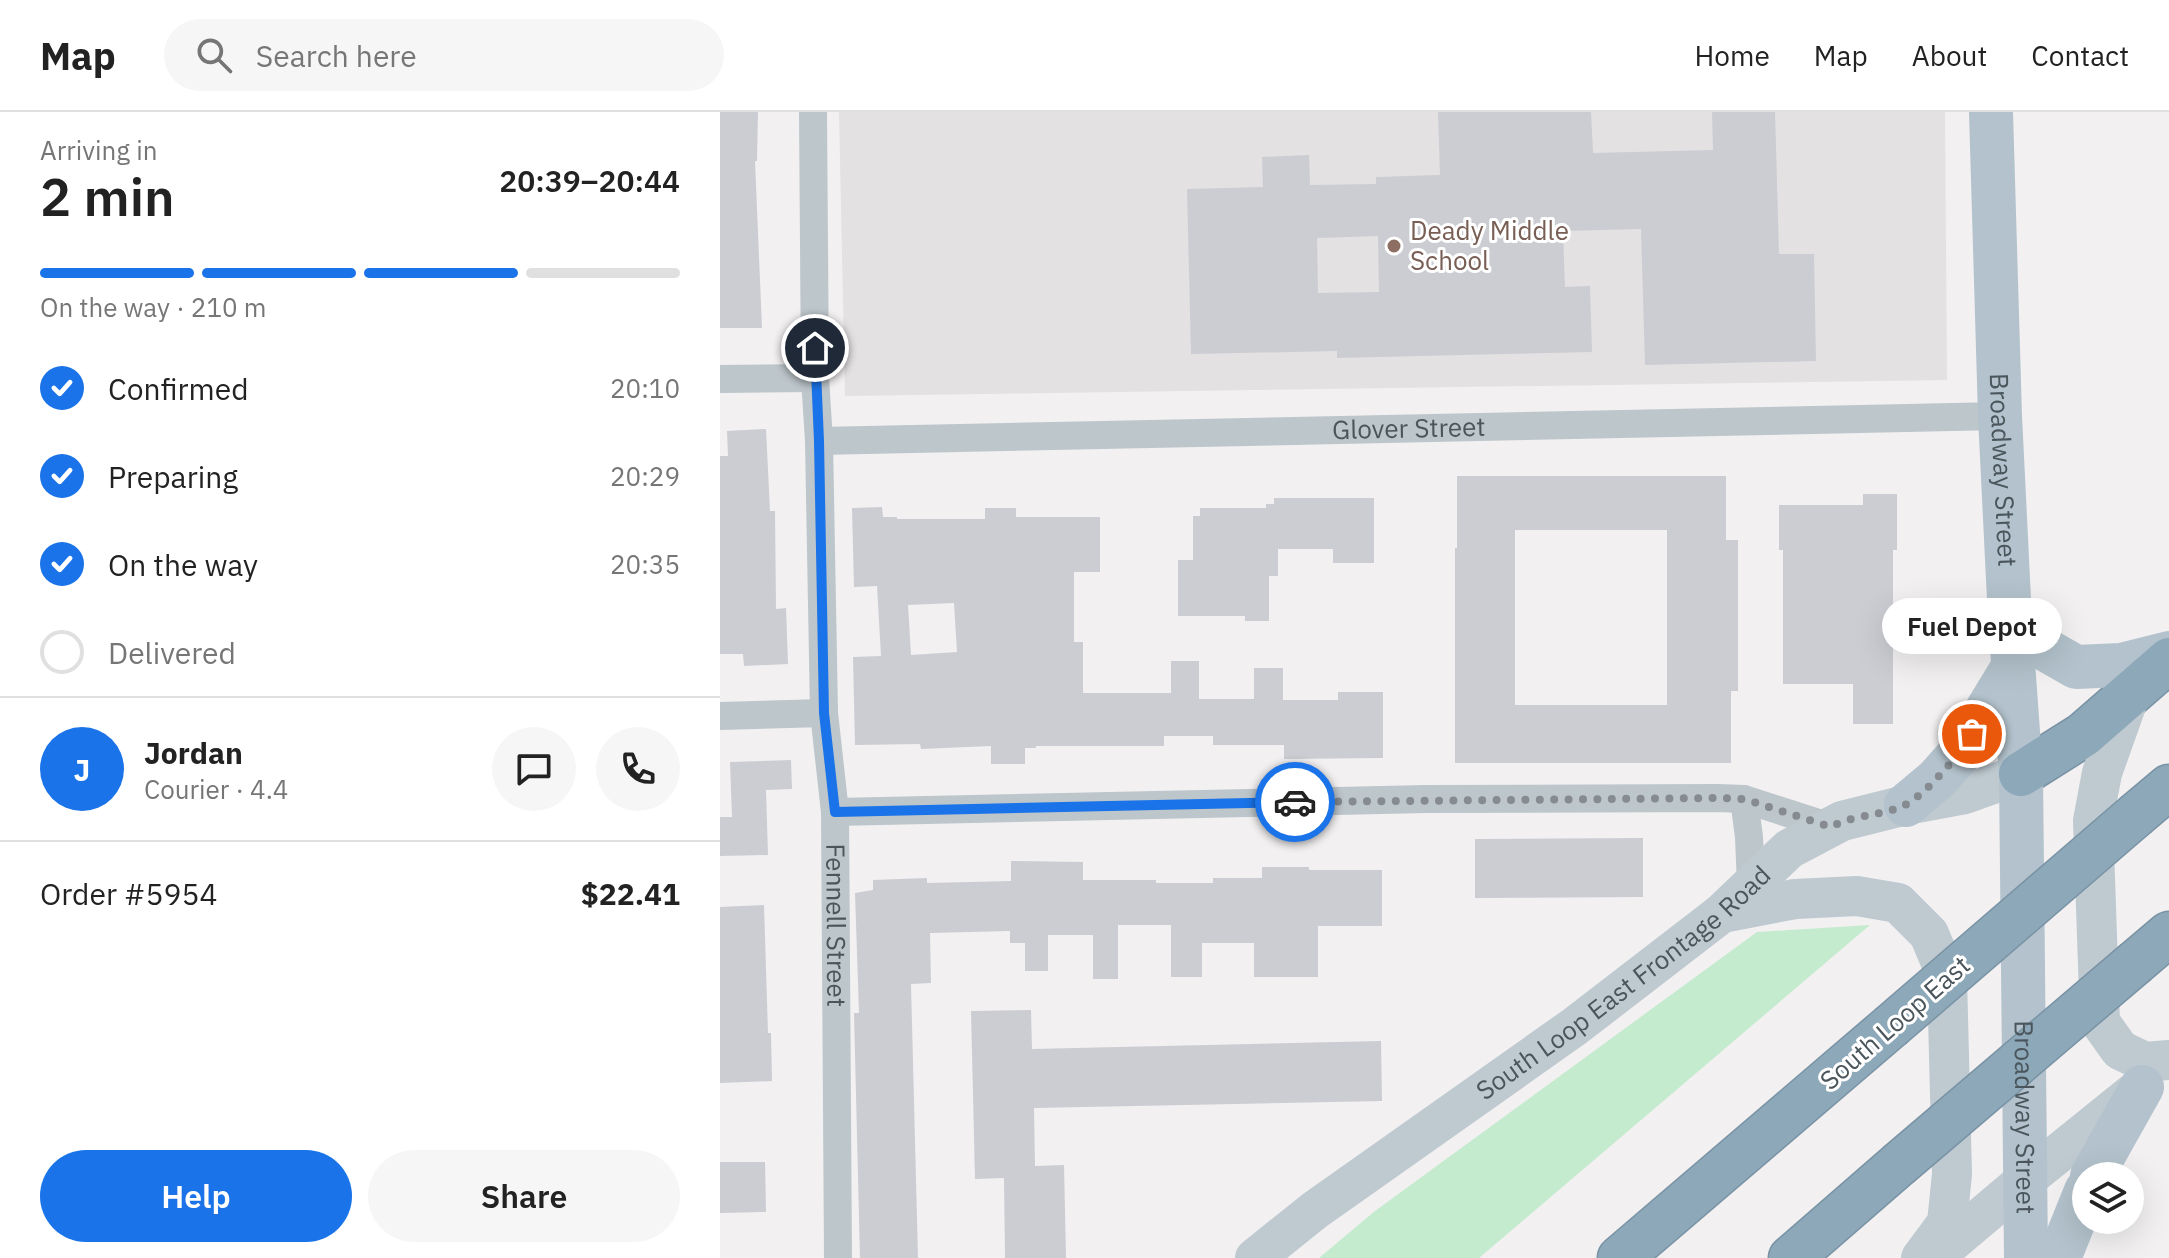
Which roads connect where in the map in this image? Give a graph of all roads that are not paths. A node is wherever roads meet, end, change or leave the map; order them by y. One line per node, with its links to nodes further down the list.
1 (813, 112): 3 (street, Fennell Street)
2 (1991, 112): 5 (main road, Broadway Street)
3 (815, 378): 4 (street); 6 (street, Fennell Street)
4 (720, 379)
5 (2000, 416): 6 (street, Glover Street); 7 (main road, Broadway Street)
6 (819, 441): 12 (street, Fennell Street)
7 (2010, 620): 8 (main road); 10 (main road, Broadway Street)
8 (2169, 653)
9 (2169, 660): 11 (highway)
10 (2013, 667): 14 (main road, Broadway Street); 17 (main road)
11 (2130, 694): 14 (highway); 23 (main road)
12 (824, 713): 13 (street); 18 (street, Fennell Street)
13 (720, 716)
14 (2021, 774): 17 (main road, South Loop East Frontage Road); 25 (main road, Broadway Street)
15 (1744, 799): 18 (street); 19 (street); 20 (street)
16 (2153, 800): 29 (highway, South Loop East, bridge)
17 (1906, 805): 19 (main road, South Loop East Frontage Road)
18 (835, 812): 27 (street, Fennell Street)
19 (1831, 827): 20 (main road, South Loop East Frontage Road)
20 (1751, 885): 21 (main road, South Loop East Frontage Road)
21 (1722, 913): 28 (main road, South Loop East Frontage Road); 31 (main road)
22 (2169, 934): 30 (highway, bridge)
23 (2160, 1071): 24 (main road); 25 (main road)
24 (2101, 1162)
25 (2024, 1181): 32 (main road); 33 (main road, Broadway Street)
26 (2072, 1226): 34 (main road)
27 (838, 1258)
28 (1255, 1258)
29 (1620, 1258)
30 (1791, 1258)
31 (1921, 1258)
32 (1933, 1258)
33 (2026, 1258)
34 (2059, 1258)

